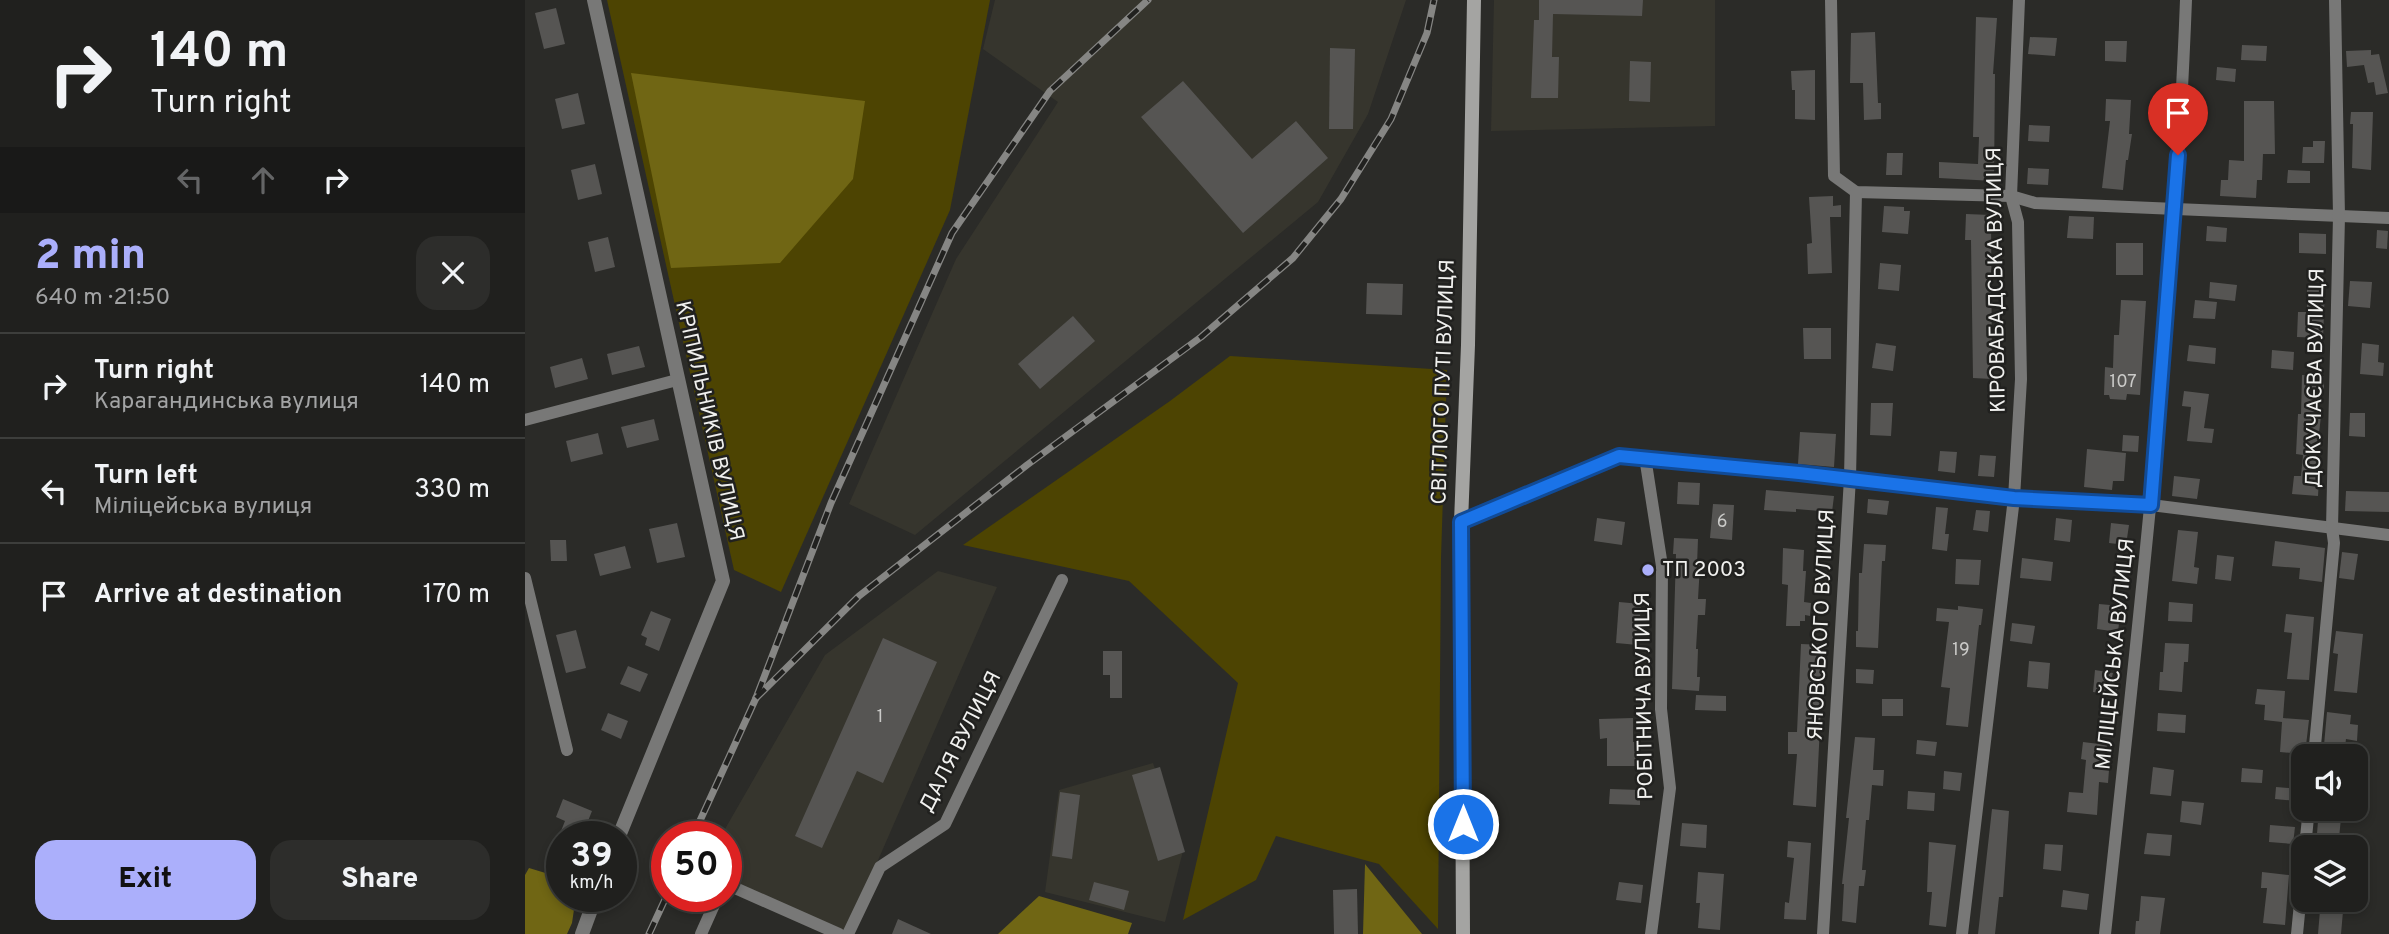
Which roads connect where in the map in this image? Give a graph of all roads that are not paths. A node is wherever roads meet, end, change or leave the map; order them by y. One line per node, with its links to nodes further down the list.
1 (594, 0): 12 (street, КРІПИЛЬНИКІВ ВУЛИЦЯ)
2 (1473, 0): 18 (main road, СВІТЛОГО ПУТІ ВУЛИЦЯ)
3 (1831, 0): 7 (street)
4 (2019, 0): 8 (street, КІРОВАБАДСЬКА ВУЛИЦЯ)
5 (2186, 0): 9 (street, МІЛІЦЕЙСЬКА ВУЛИЦЯ)
6 (2335, 0): 10 (street, ДОКУЧАЄВА ВУЛИЦЯ)
7 (1856, 192): 8 (street); 15 (street, ЯНОВСЬКОГО ВУЛИЦЯ)
8 (2011, 196): 9 (street); 16 (street, КІРОВАБАДСЬКА ВУЛИЦЯ)
9 (2176, 210): 10 (street); 17 (street, МІЛІЦЕЙСЬКА ВУЛИЦЯ)
10 (2339, 216): 11 (street); 19 (street, ДОКУЧАЄВА ВУЛИЦЯ)
11 (2389, 218)
12 (677, 380): 13 (street); 25 (street, КРІПИЛЬНИКІВ ВУЛИЦЯ)
13 (525, 420)
14 (1645, 457): 15 (street); 18 (street); 35 (street, РОБІТНИЧА ВУЛИЦЯ)
15 (1850, 478): 16 (street); 36 (street, ЯНОВСЬКОГО ВУЛИЦЯ)
16 (2014, 498): 17 (street); 37 (street, КІРОВАБАДСЬКА ВУЛИЦЯ)
17 (2151, 505): 19 (street); 38 (street, МІЛІЦЕЙСЬКА ВУЛИЦЯ)
18 (1461, 522): 34 (main road, СВІТЛОГО ПУТІ ВУЛИЦЯ)
19 (2332, 528): 20 (street); 23 (street, ДОКУЧАЄВА ВУЛИЦЯ)
20 (2389, 535)
21 (525, 578): 24 (street)
22 (1062, 580): 33 (street, ДАЛЯ ВУЛИЦЯ)
23 (2315, 744)
24 (567, 750)
25 (625, 821)
26 (742, 891): 32 (street)
27 (590, 912): 30 (street)
28 (711, 912): 31 (street)
29 (2299, 912): 39 (street)
30 (582, 934)
31 (701, 934)
32 (839, 934)
33 (848, 934)
34 (1463, 934)
35 (1651, 934)
36 (1823, 934)
37 (1962, 934)
38 (2105, 934)
39 (2297, 934)

